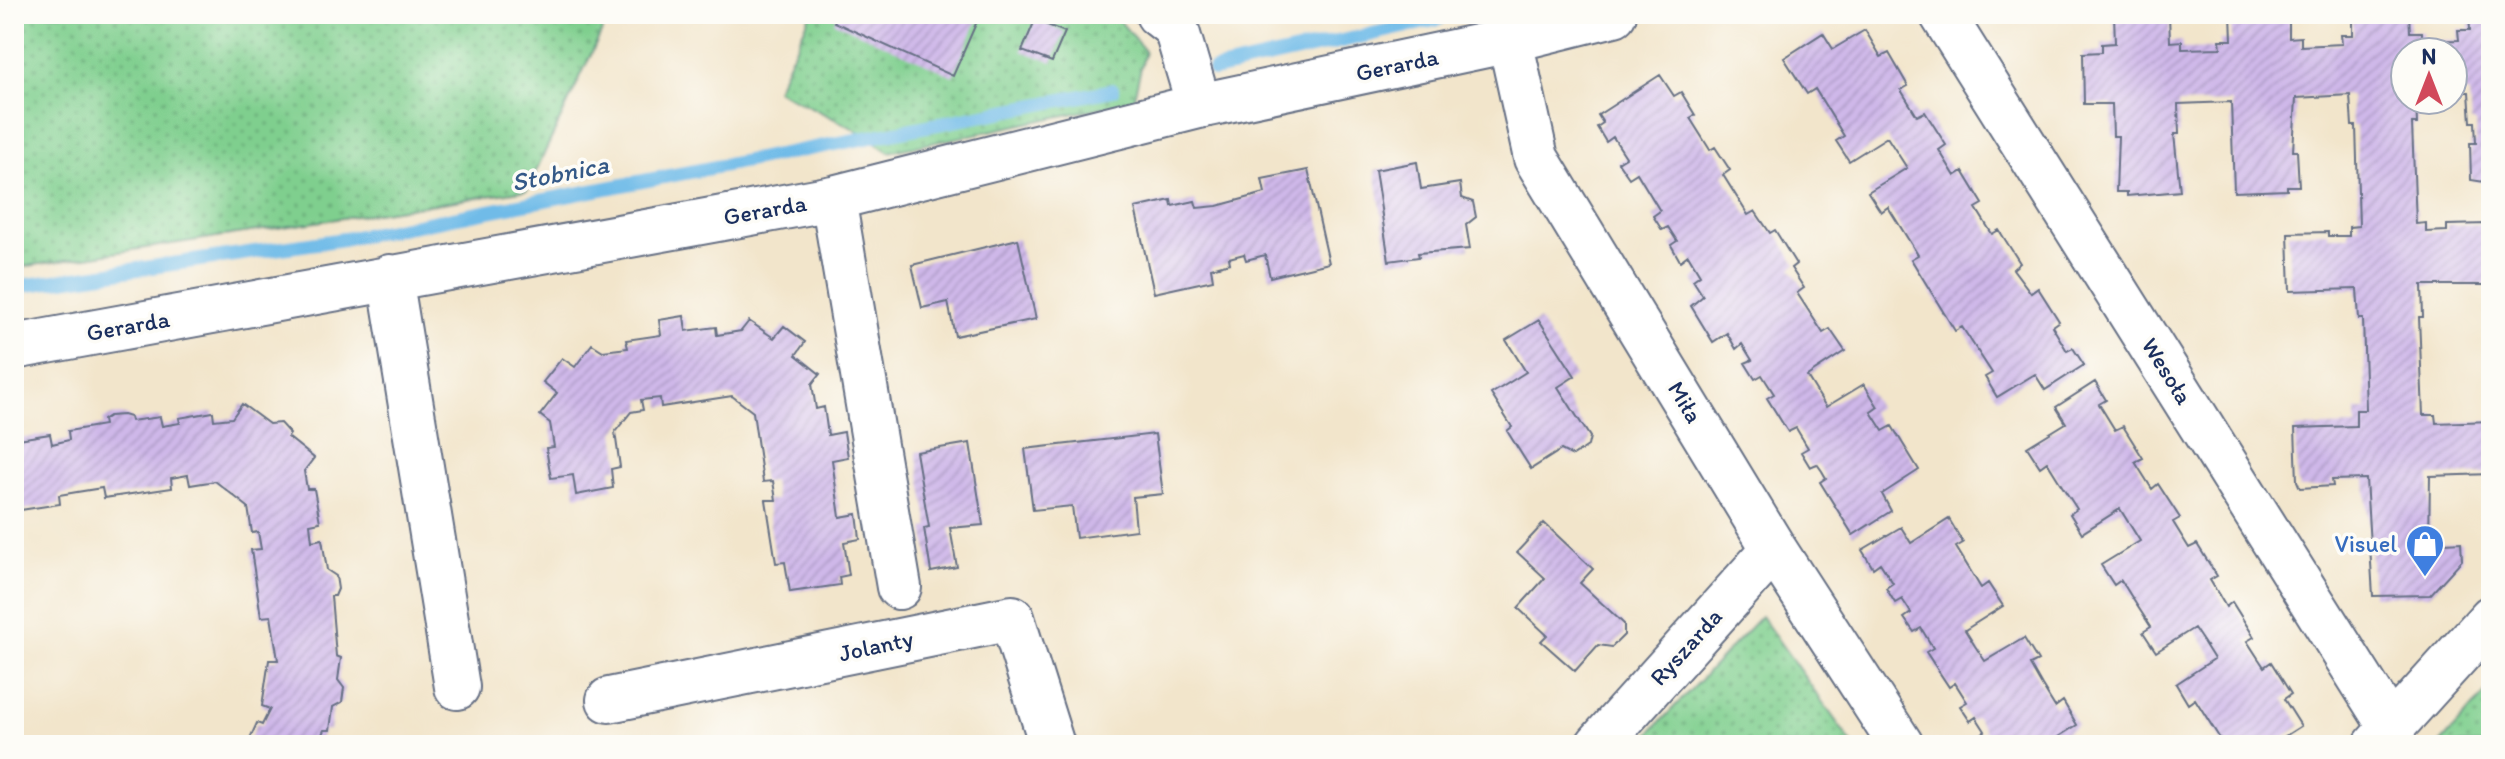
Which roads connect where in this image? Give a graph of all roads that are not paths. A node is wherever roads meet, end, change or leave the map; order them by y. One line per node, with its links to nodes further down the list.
1 (1158, 14): 5 (street)
2 (1614, 14): 4 (street, Gerarda)
3 (1942, 14): 14 (street, Wesoła)
4 (1504, 27): 5 (street, Gerarda); 9 (street, Miła)
5 (1199, 106): 6 (street, Gerarda)
6 (833, 198): 7 (street, Gerarda); 10 (street)
7 (390, 277): 8 (street, Gerarda); 12 (street)
8 (14, 347)
9 (1774, 549): 16 (street, Ryszarda); 17 (street, Miła)
10 (899, 587)
11 (2491, 618): 14 (street)
12 (457, 687)
13 (609, 700): 15 (street, Jolanty)
14 (2384, 737)
15 (1052, 745)
16 (1598, 745)
17 (1901, 745)

